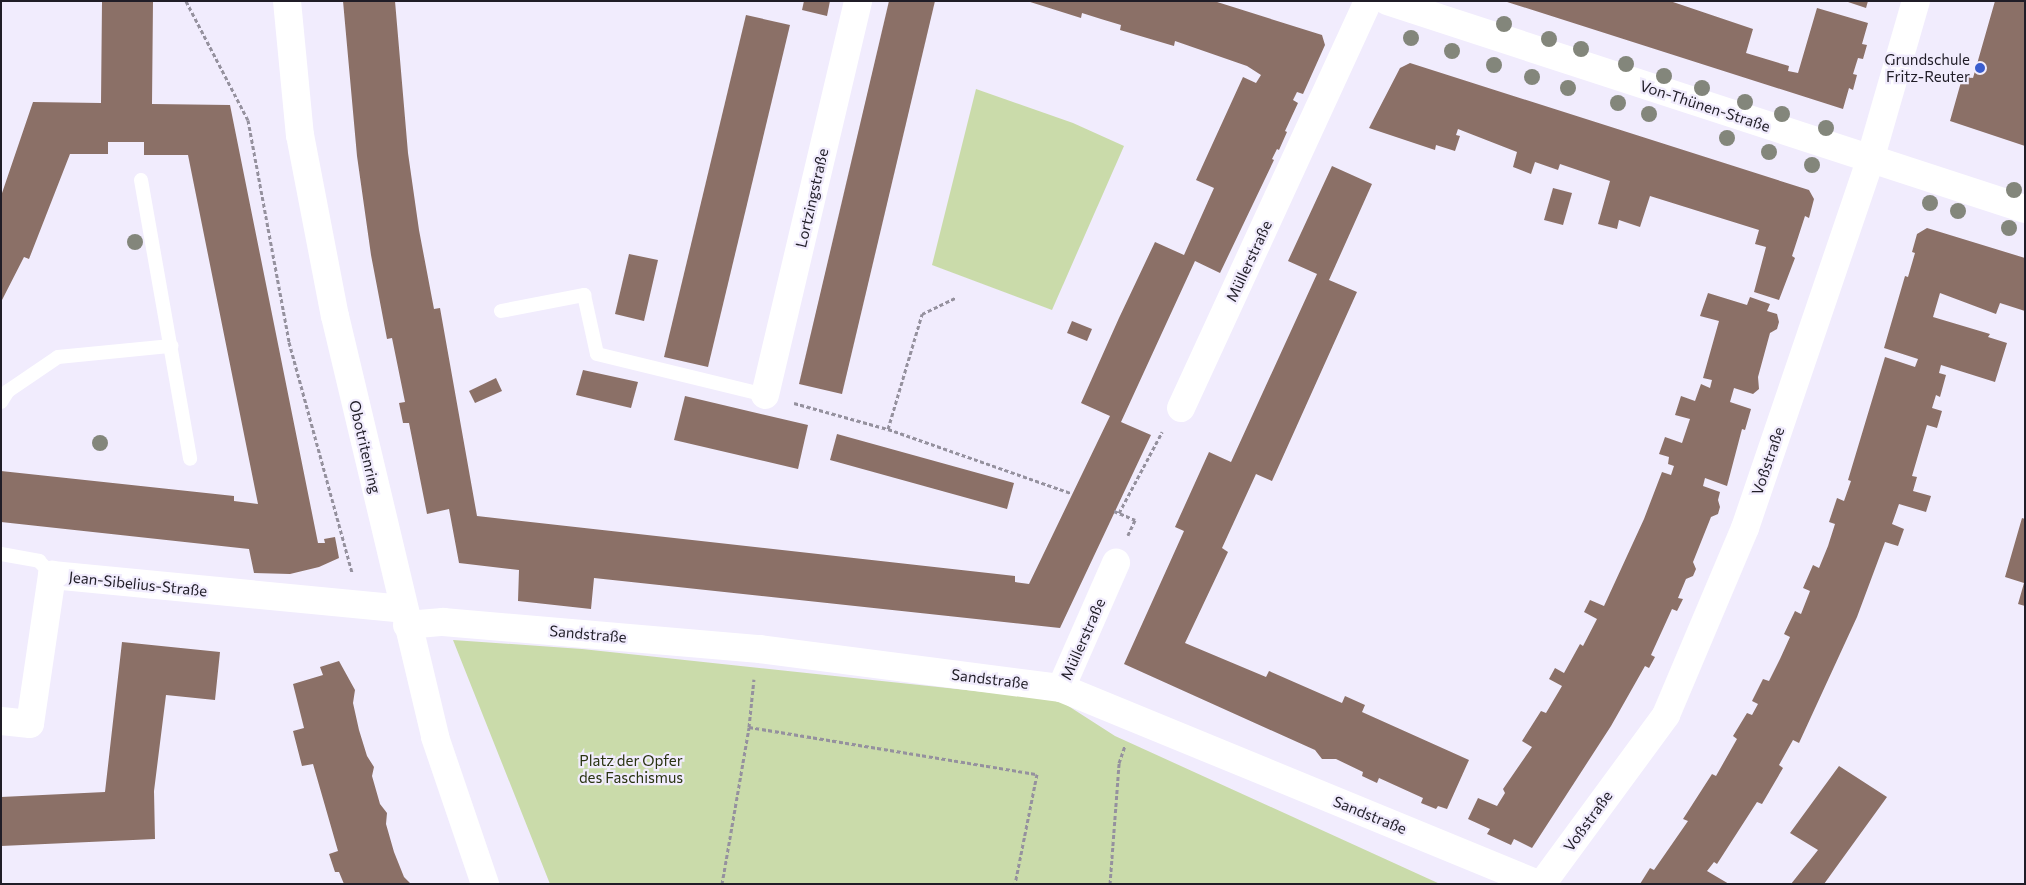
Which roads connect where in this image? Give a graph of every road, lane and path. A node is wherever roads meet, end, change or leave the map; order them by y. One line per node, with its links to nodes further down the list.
1 (186, 1): 23 (path)
2 (287, 1): 24 (street, Obotritenring)
3 (858, 1): 13 (street, Lortzingstraße)
4 (1368, 1): 15 (street, Müllerstraße)
5 (1387, 1): 7 (street, Von-Thünen-Straße)
6 (1916, 1): 7 (street, Voßstraße)
7 (1870, 160): 9 (street, Von-Thünen-Straße); 35 (street, Voßstraße)
8 (141, 180): 12 (lane)
9 (2025, 209)
10 (955, 298): 16 (path)
11 (501, 311): 13 (lane)
12 (172, 346): 14 (lane); 17 (lane)
13 (765, 395): 16 (path)
14 (1, 402)
15 (1182, 408): 19 (path)
16 (888, 430): 18 (path)
17 (190, 460)
18 (1071, 493)
19 (1114, 511)
20 (1, 554): 22 (lane)
21 (1116, 563): 26 (street, Müllerstraße)
22 (52, 575): 23 (street, Jean-Sibelius-Straße); 28 (street, Jean-Sibelius-Straße)
23 (360, 604): 24 (street, Jean-Sibelius-Straße)
24 (405, 617): 25 (street, Sandstraße); 30 (street, Obotritenring)
25 (760, 649): 26 (street, Sandstraße); 29 (path)
26 (1062, 688): 27 (street, Sandstraße)
27 (1135, 720): 33 (path); 34 (street, Sandstraße)
28 (1, 721)
29 (749, 727): 31 (path); 32 (path)
30 (485, 884)
31 (722, 884)
32 (1015, 884)
33 (1110, 884)
34 (1538, 884)
35 (1542, 884)

